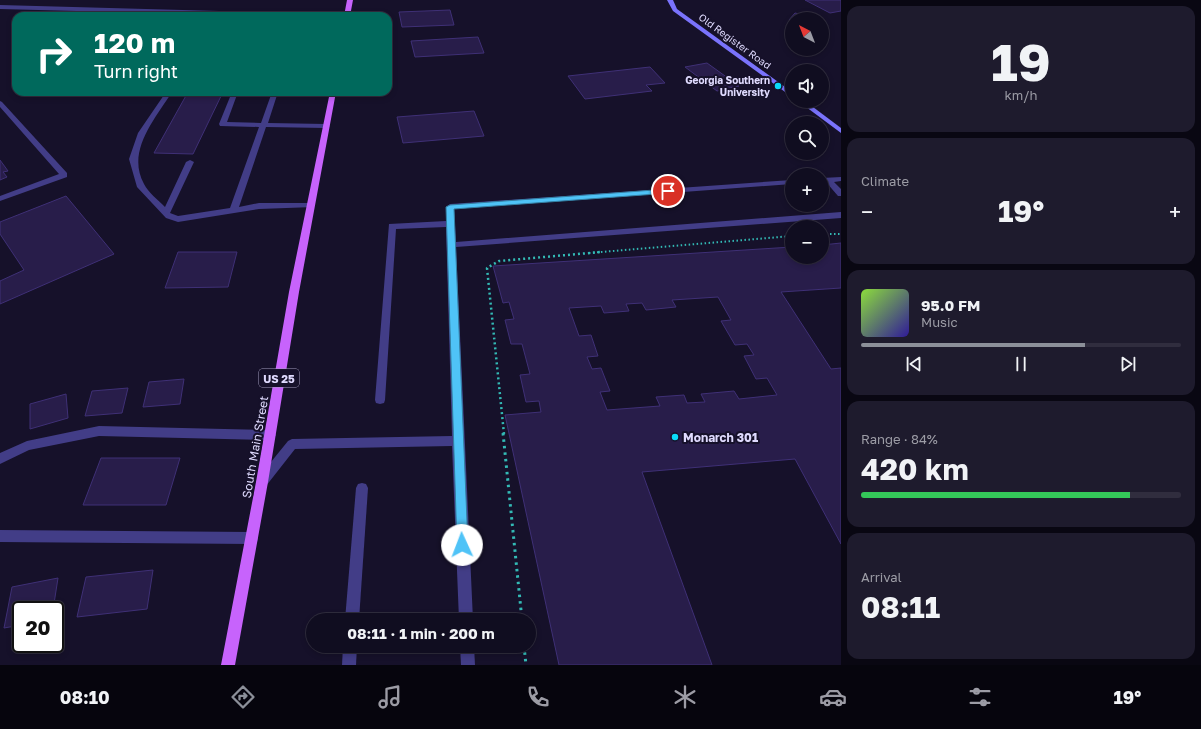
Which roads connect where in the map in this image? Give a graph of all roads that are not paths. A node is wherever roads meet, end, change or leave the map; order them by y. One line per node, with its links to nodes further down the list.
1 (350, 0): 5 (main road)
2 (670, 0): 6 (street, Old Register Road)
3 (0, 7): 4 (street)
4 (180, 12)
5 (348, 12)
6 (785, 89)
7 (165, 96): 25 (street)
8 (234, 96): 13 (street)
9 (274, 96): 13 (street)
10 (332, 96): 14 (main road, South Main Street / US 25)
11 (0, 103): 22 (street)
12 (810, 108): 15 (street)
13 (265, 124): 14 (street); 24 (street)
14 (326, 126): 23 (main road, South Main Street / US 25)
15 (841, 131)
16 (190, 162): 25 (street)
17 (841, 179): 18 (street)
18 (829, 180)
19 (785, 183): 27 (street)
20 (829, 184): 21 (street)
21 (841, 194)
22 (0, 199)
23 (311, 205): 24 (street); 30 (main road, South Main Street / US 25)
24 (234, 209): 25 (street)
25 (166, 212)
26 (841, 215): 28 (street)
27 (450, 224): 28 (street); 29 (street)
28 (451, 245): 31 (street)
29 (380, 400)
30 (270, 435): 32 (street); 33 (main road, South Main Street / US 25)
31 (458, 441): 33 (street); 38 (street)
32 (0, 459)
33 (262, 482): 36 (main road, South Main Street / US 25)
34 (362, 488): 37 (street)
35 (0, 536): 36 (street)
36 (252, 538): 41 (main road, South Main Street / US 25)
37 (353, 613)
38 (466, 613)
39 (350, 653): 42 (street)
40 (467, 653): 43 (street)
41 (228, 665)
42 (349, 665)
43 (468, 665)

